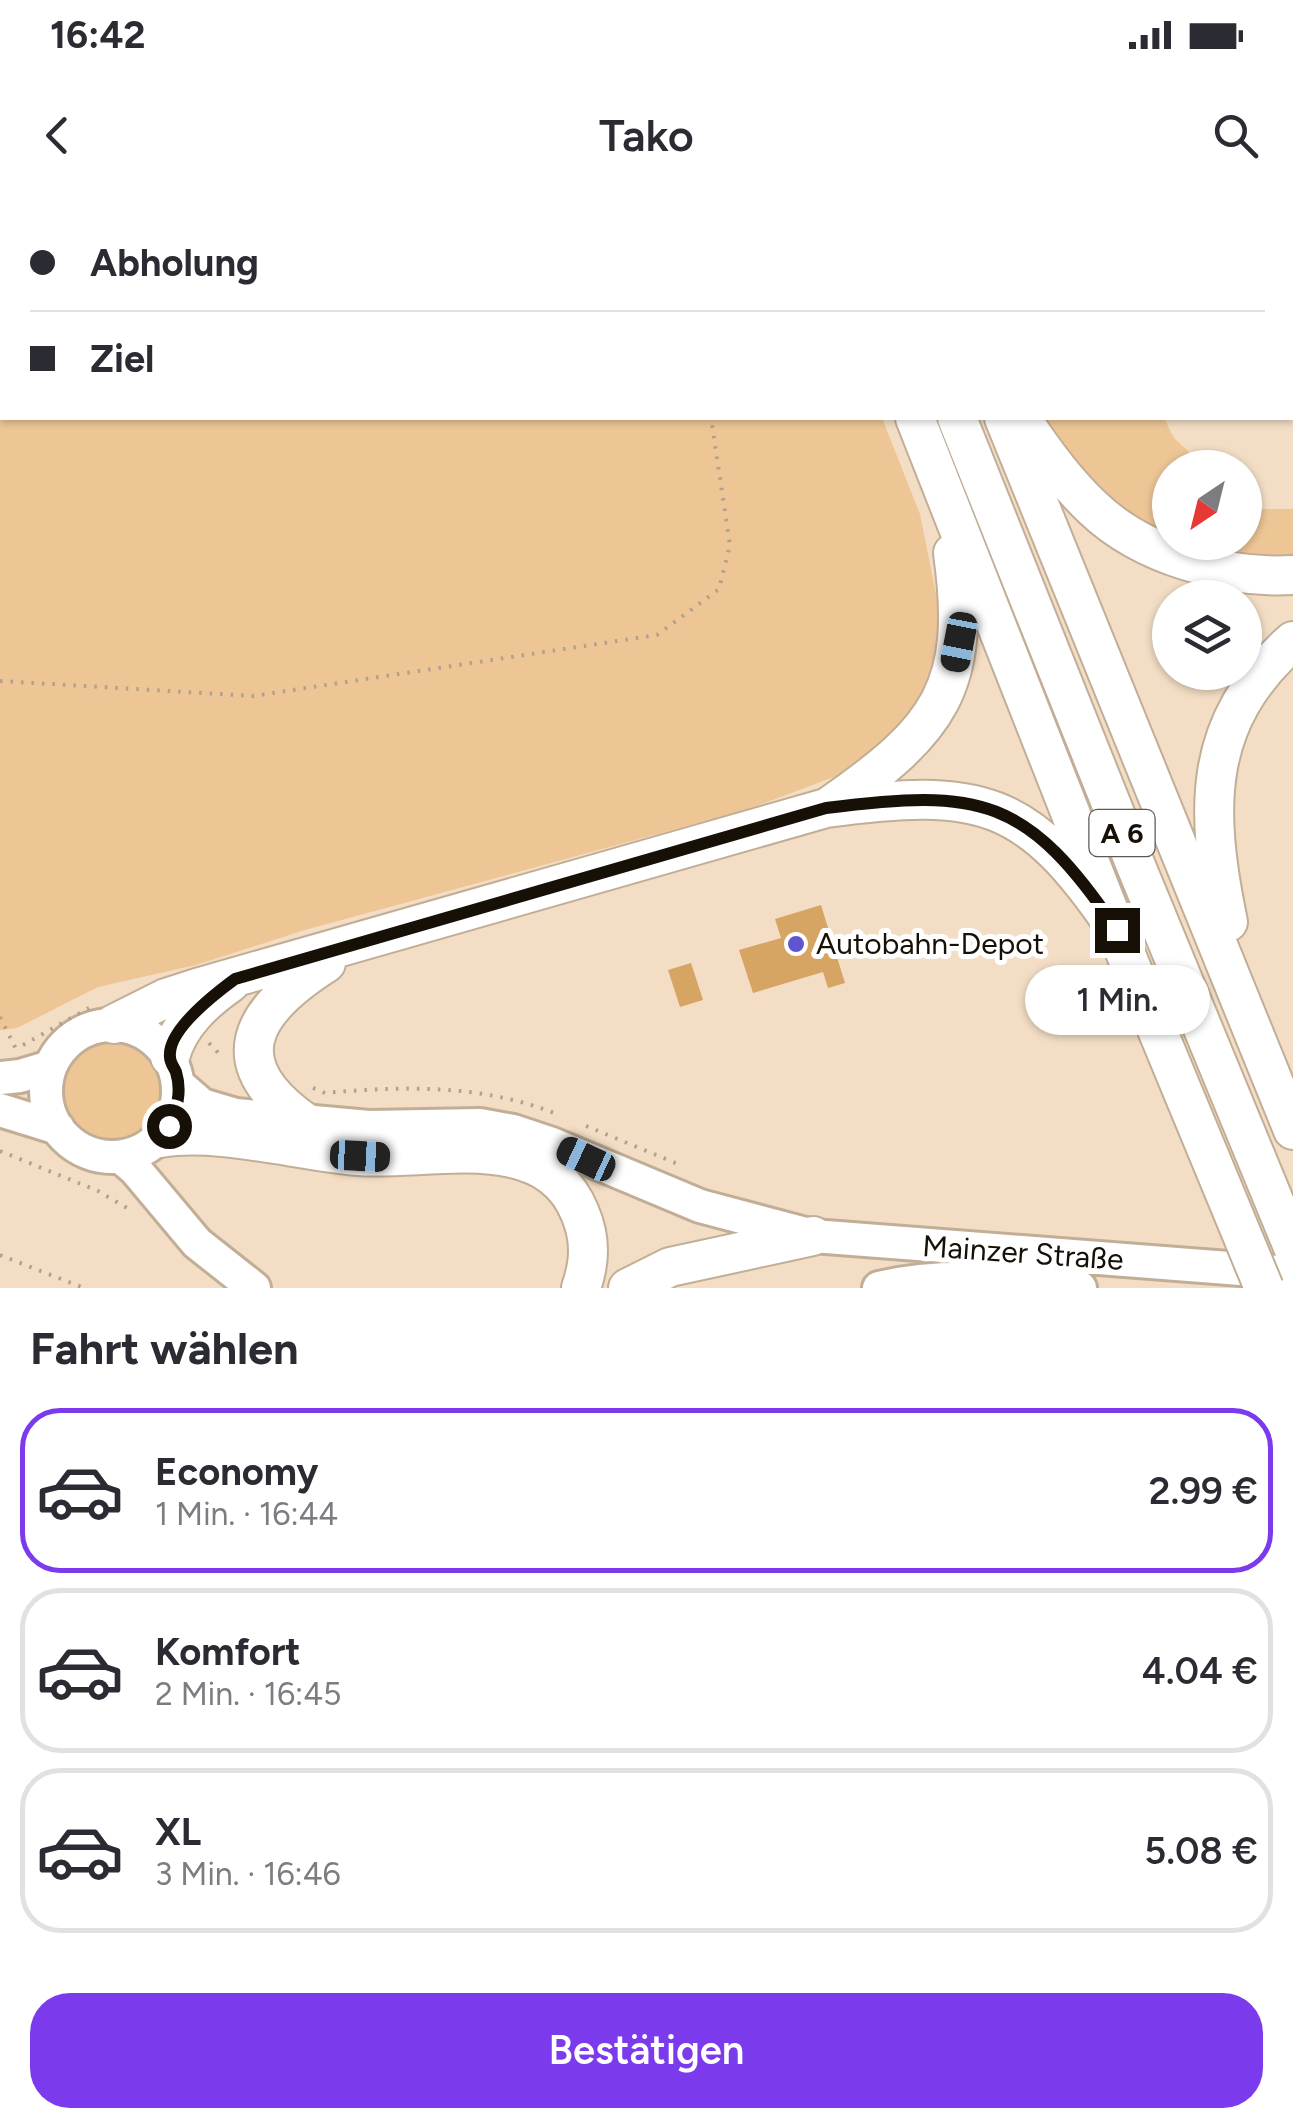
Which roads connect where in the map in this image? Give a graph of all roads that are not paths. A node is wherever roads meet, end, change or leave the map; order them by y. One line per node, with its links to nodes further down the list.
1 (916, 420): 5 (highway)
2 (958, 420): 24 (highway, A 6)
3 (1005, 420): 12 (highway, A 6)
4 (1021, 420): 6 (highway)
5 (946, 496): 8 (highway); 9 (highway)
6 (1293, 575)
7 (1293, 641): 12 (highway)
8 (826, 808): 9 (highway); 10 (highway)
9 (1117, 930): 31 (highway, bridge)
10 (360, 941): 11 (highway); 18 (highway)
11 (235, 979): 13 (highway); 15 (highway)
12 (1246, 1012): 20 (highway, A 6)
13 (105, 1016): 14 (main road); 15 (main road)
14 (50, 1066): 16 (main road); 19 (main road)
15 (174, 1071): 18 (main road, Mainzer Straße); 21 (main road)
16 (0, 1078)
17 (0, 1110): 19 (main road)
18 (306, 1123): 23 (main road, Mainzer Straße)
19 (58, 1128): 22 (main road)
20 (1293, 1130)
21 (160, 1138): 22 (main road); 27 (highway)
22 (121, 1157): 26 (main road)
23 (813, 1236): 25 (main road, Mainzer Straße); 28 (highway)
24 (1293, 1246)
25 (1293, 1273)
26 (254, 1288)
27 (581, 1288)
28 (628, 1288)
29 (879, 1288): 30 (main road)
30 (1080, 1288)
31 (1264, 1288)

